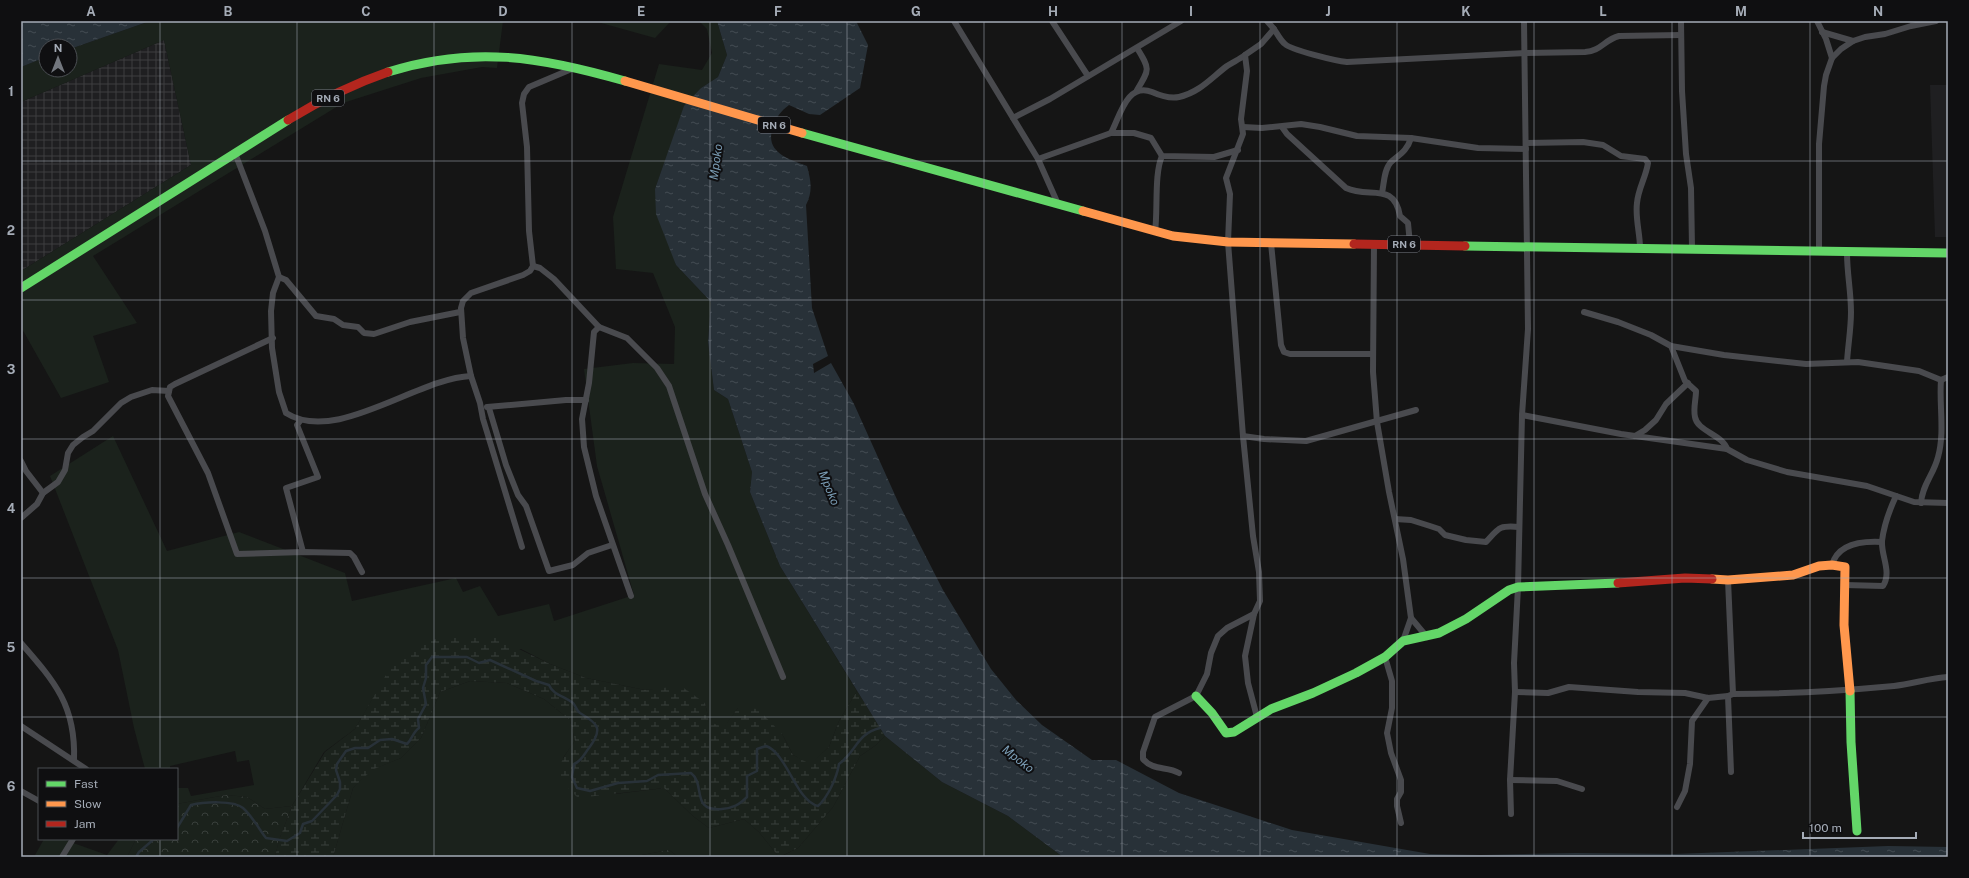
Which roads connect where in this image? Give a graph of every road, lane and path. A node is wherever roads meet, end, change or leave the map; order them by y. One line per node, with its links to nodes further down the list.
1 (954, 21): 21 (street)
2 (1052, 21): 19 (street)
3 (1181, 21): 14 (street)
4 (1267, 21): 10 (street)
5 (1524, 21): 15 (street)
6 (1681, 21): 12 (street)
7 (1817, 21): 11 (street)
8 (1936, 21): 9 (street)
9 (1910, 23): 13 (street)
10 (1274, 29): 15 (street); 16 (street)
11 (1822, 32): 13 (street); 17 (street)
12 (1681, 36): 15 (street); 40 (street)
13 (1853, 41): 17 (street)
14 (1137, 48): 19 (street); 20 (street)
15 (1526, 53): 26 (street)
16 (1246, 55): 20 (street); 22 (street)
17 (1832, 58): 41 (street)
18 (576, 67): 28 (main road, RN 6); 32 (main road, RN 6); 44 (street)
19 (1088, 76): 21 (street)
20 (1137, 90): 24 (street)
21 (1013, 118): 30 (street)
22 (1243, 127): 23 (street); 27 (street)
23 (1282, 127): 25 (street); 31 (street)
24 (1111, 133): 29 (street); 30 (street)
25 (1411, 138): 26 (street); 31 (street)
26 (1526, 146): 38 (street); 39 (street)
27 (1238, 150): 29 (street); 34 (street)
28 (236, 153): 45 (street); 46 (main road, RN 6)
29 (1162, 156): 33 (street)
30 (1038, 159): 32 (street)
31 (1382, 193): 37 (street)
32 (1058, 204): 33 (main road, RN 6)
33 (1155, 232): 34 (main road, RN 6)
34 (1228, 242): 35 (main road, RN 6); 66 (street)
35 (1271, 243): 36 (main road, RN 6); 52 (street)
36 (1374, 244): 37 (main road, RN 6); 52 (street)
37 (1410, 244): 38 (main road, RN 6)
38 (1528, 246): 39 (main road, RN 6); 63 (street)
39 (1640, 248): 40 (main road, RN 6)
40 (1692, 248): 41 (main road, RN 6)
41 (1820, 252): 42 (main road, RN 6)
42 (1847, 253): 43 (main road, RN 6); 53 (street)
43 (1948, 254)
44 (533, 266): 47 (street); 49 (street)
45 (279, 276): 47 (street); 50 (street)
46 (21, 288)
47 (460, 312): 54 (street)
48 (1584, 312): 51 (street)
49 (599, 327): 59 (street); 94 (street)
50 (273, 338): 58 (street); 64 (street)
51 (1671, 346): 53 (street); 57 (street)
52 (1372, 354): 65 (street)
53 (1847, 362): 56 (street)
54 (471, 376): 60 (street); 64 (street)
55 (1948, 377): 56 (street)
56 (1941, 380): 72 (street)
57 (1688, 383): 67 (street); 68 (street)
58 (169, 391): 70 (street); 80 (street)
59 (586, 400): 61 (street); 78 (street)
60 (480, 403): 61 (street); 79 (street)
61 (489, 408): 78 (street)
62 (1416, 410): 65 (street)
63 (1522, 415): 67 (street); 76 (street)
64 (300, 421): 80 (street)
65 (1377, 422): 66 (street); 75 (street)
66 (1243, 436): 87 (street)
67 (1635, 436): 68 (street)
68 (1727, 450): 71 (street)
69 (21, 461): 70 (street)
70 (43, 493): 74 (street)
71 (1896, 496): 72 (street); 77 (street)
72 (1921, 503): 73 (street)
73 (1948, 503)
74 (21, 518)
75 (1395, 520): 76 (street); 88 (street)
76 (1519, 527): 85 (street)
77 (1882, 542): 81 (street); 84 (street)
78 (612, 545): 86 (street)
79 (522, 547)
80 (303, 552): 82 (street)
81 (1832, 565): 83 (main road); 84 (main road)
82 (362, 572)
83 (1728, 580): 85 (main road); 97 (street)
84 (1845, 585): 95 (main road)
85 (1518, 587): 89 (main road); 96 (street)
86 (631, 596)
87 (1254, 614): 98 (street); 100 (street)
88 (1411, 618): 89 (street); 90 (street)
89 (1427, 637): 90 (main road)
90 (1403, 641): 92 (main road)
91 (21, 643): 102 (street)
92 (1384, 657): 100 (main road); 112 (street)
93 (1948, 677): 95 (street)
94 (783, 678)
95 (1850, 689): 97 (street); 113 (main road)
96 (1514, 692): 99 (street); 106 (street)
97 (1730, 695): 99 (street); 104 (street)
98 (1196, 696): 100 (main road); 105 (street)
99 (1708, 698): 110 (street)
100 (1257, 718)
101 (21, 726): 102 (street)
102 (74, 760): 103 (street)
103 (85, 768)
104 (1731, 772)
105 (1179, 773)
106 (1510, 780): 107 (street); 111 (street)
107 (1582, 789)
108 (21, 792): 109 (street)
109 (38, 800)
110 (1677, 807)
111 (1511, 814)
112 (1401, 822)
113 (1857, 831)
114 (72, 840): 115 (street)
115 (62, 857)

